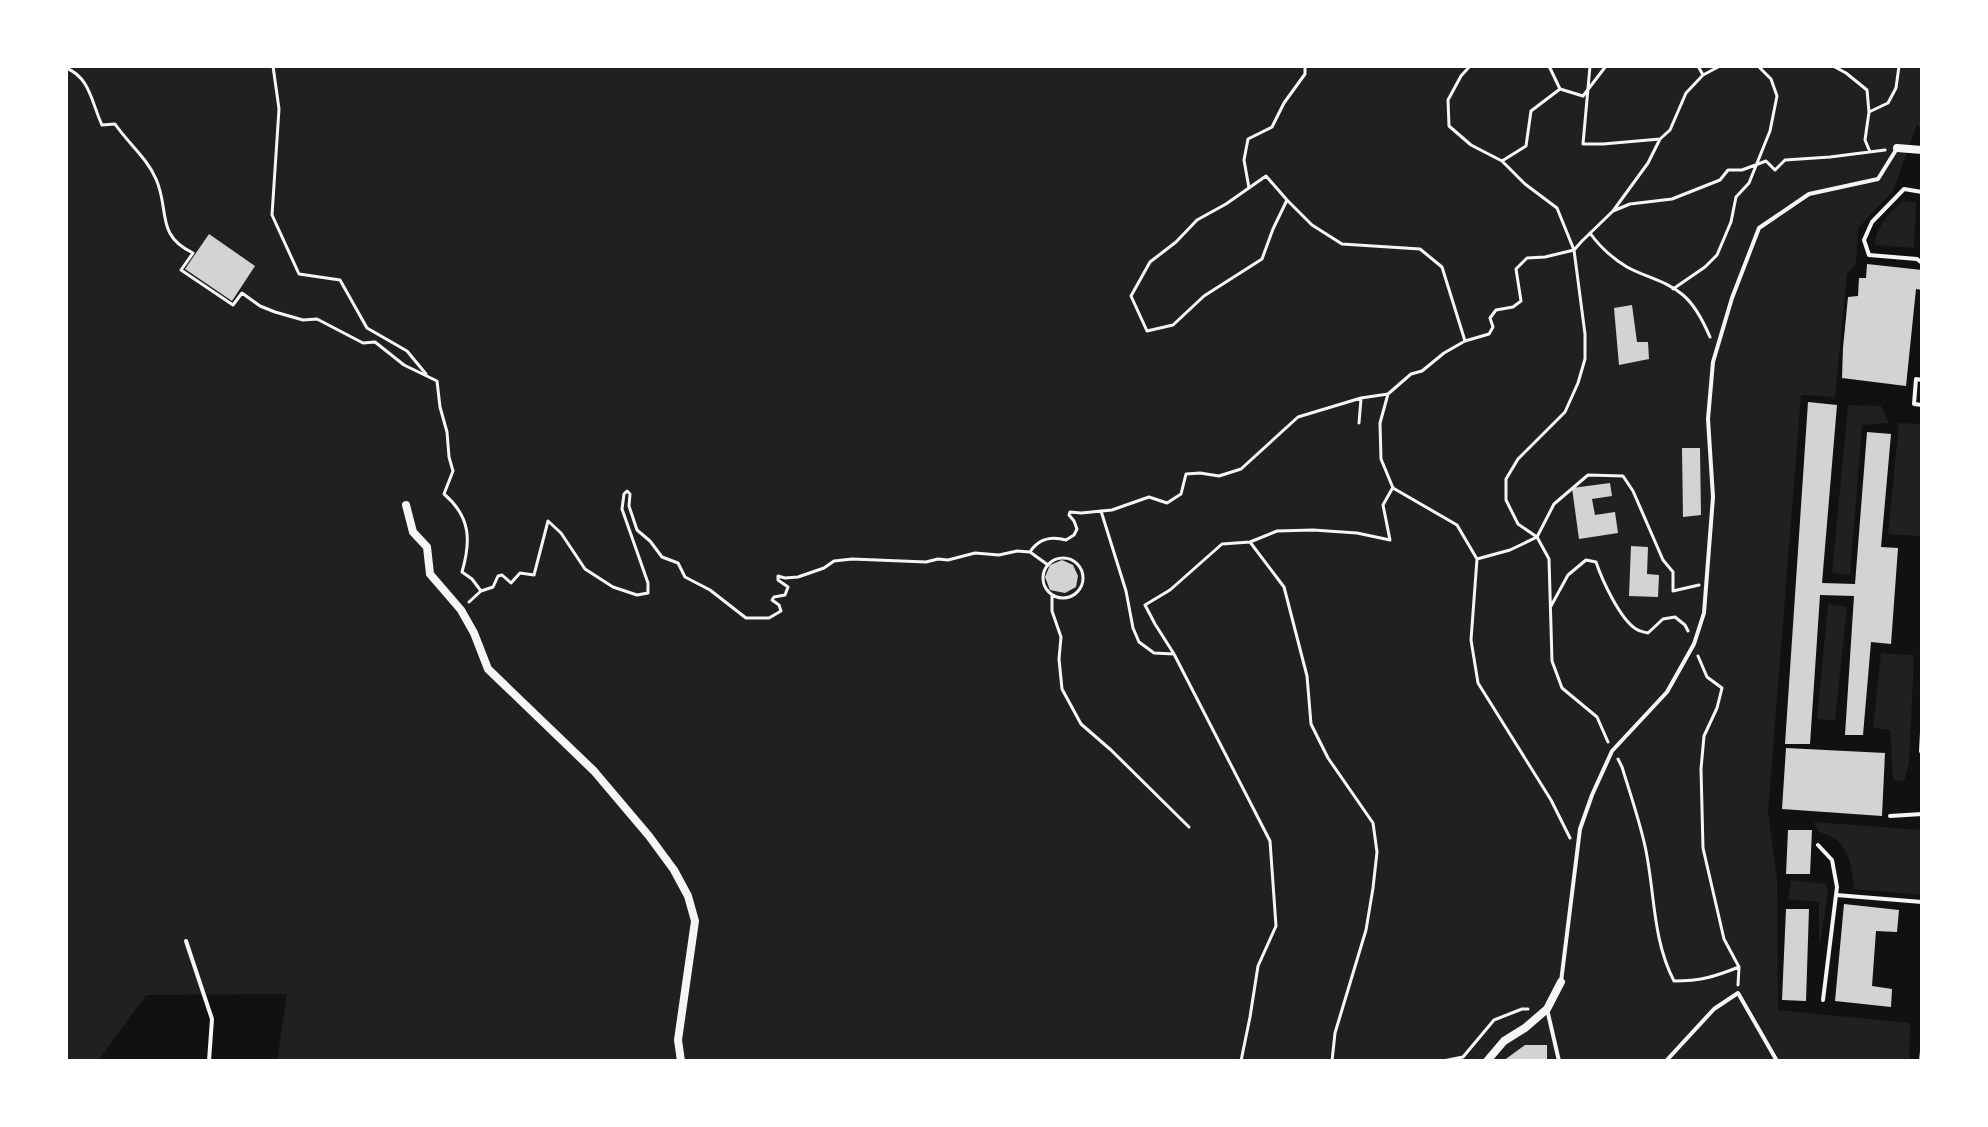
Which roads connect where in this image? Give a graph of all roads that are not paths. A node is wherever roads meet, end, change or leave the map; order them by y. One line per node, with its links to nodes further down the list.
1 (1897, 148): 2 (street); 16 (lane)
2 (1922, 150)
3 (1922, 192): 4 (lane)
4 (1922, 263)
5 (1922, 380): 6 (lane)
6 (1922, 405)
7 (406, 505): 21 (street)
8 (1922, 732): 9 (lane)
9 (1922, 753)
10 (1922, 814): 11 (lane)
11 (1890, 816)
12 (1818, 845): 13 (lane)
13 (1836, 895): 14 (lane); 17 (lane)
14 (1922, 902)
15 (186, 941): 20 (lane)
16 (1561, 982): 18 (street)
17 (1823, 1000)
18 (1547, 1009): 22 (street); 23 (lane)
19 (1922, 1051): 26 (lane)
20 (209, 1061)
21 (681, 1061)
22 (1487, 1061)
23 (1559, 1061)
24 (1666, 1061): 25 (lane)
25 (1777, 1061)
26 (1921, 1061)

